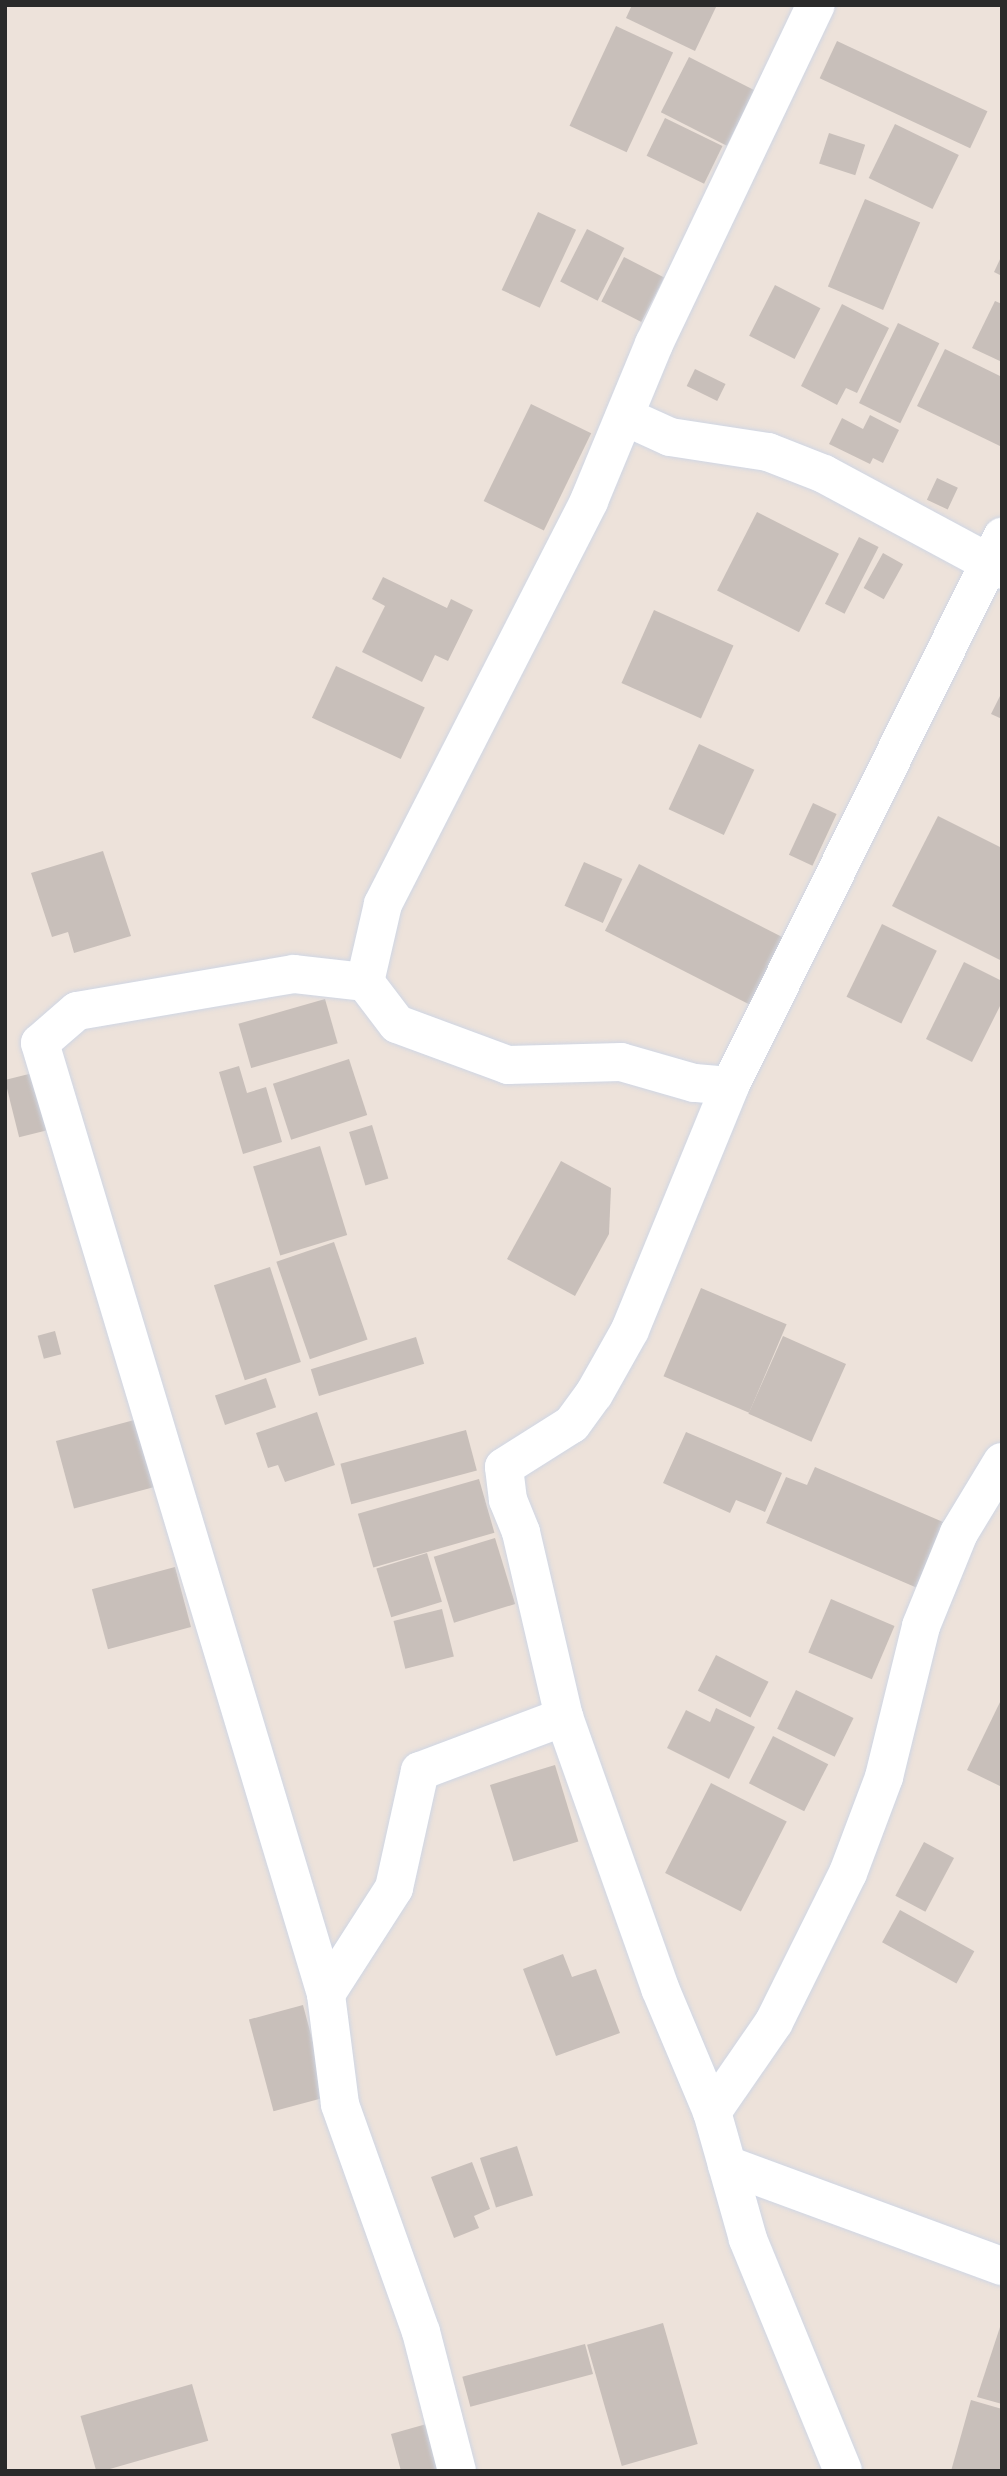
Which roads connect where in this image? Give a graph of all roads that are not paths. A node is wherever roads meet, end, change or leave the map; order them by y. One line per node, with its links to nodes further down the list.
1 (816, 5): 2 (street)
2 (626, 417): 3 (street); 4 (street)
3 (997, 557): 5 (street)
4 (365, 982): 5 (street); 8 (street)
5 (730, 1086): 7 (street)
6 (1002, 1462): 9 (street)
7 (564, 1717): 8 (street); 9 (street)
8 (326, 1994): 12 (street)
9 (712, 2112): 10 (street)
10 (727, 2165): 11 (street); 13 (street)
11 (1002, 2266)
12 (457, 2471)
13 (843, 2471)

